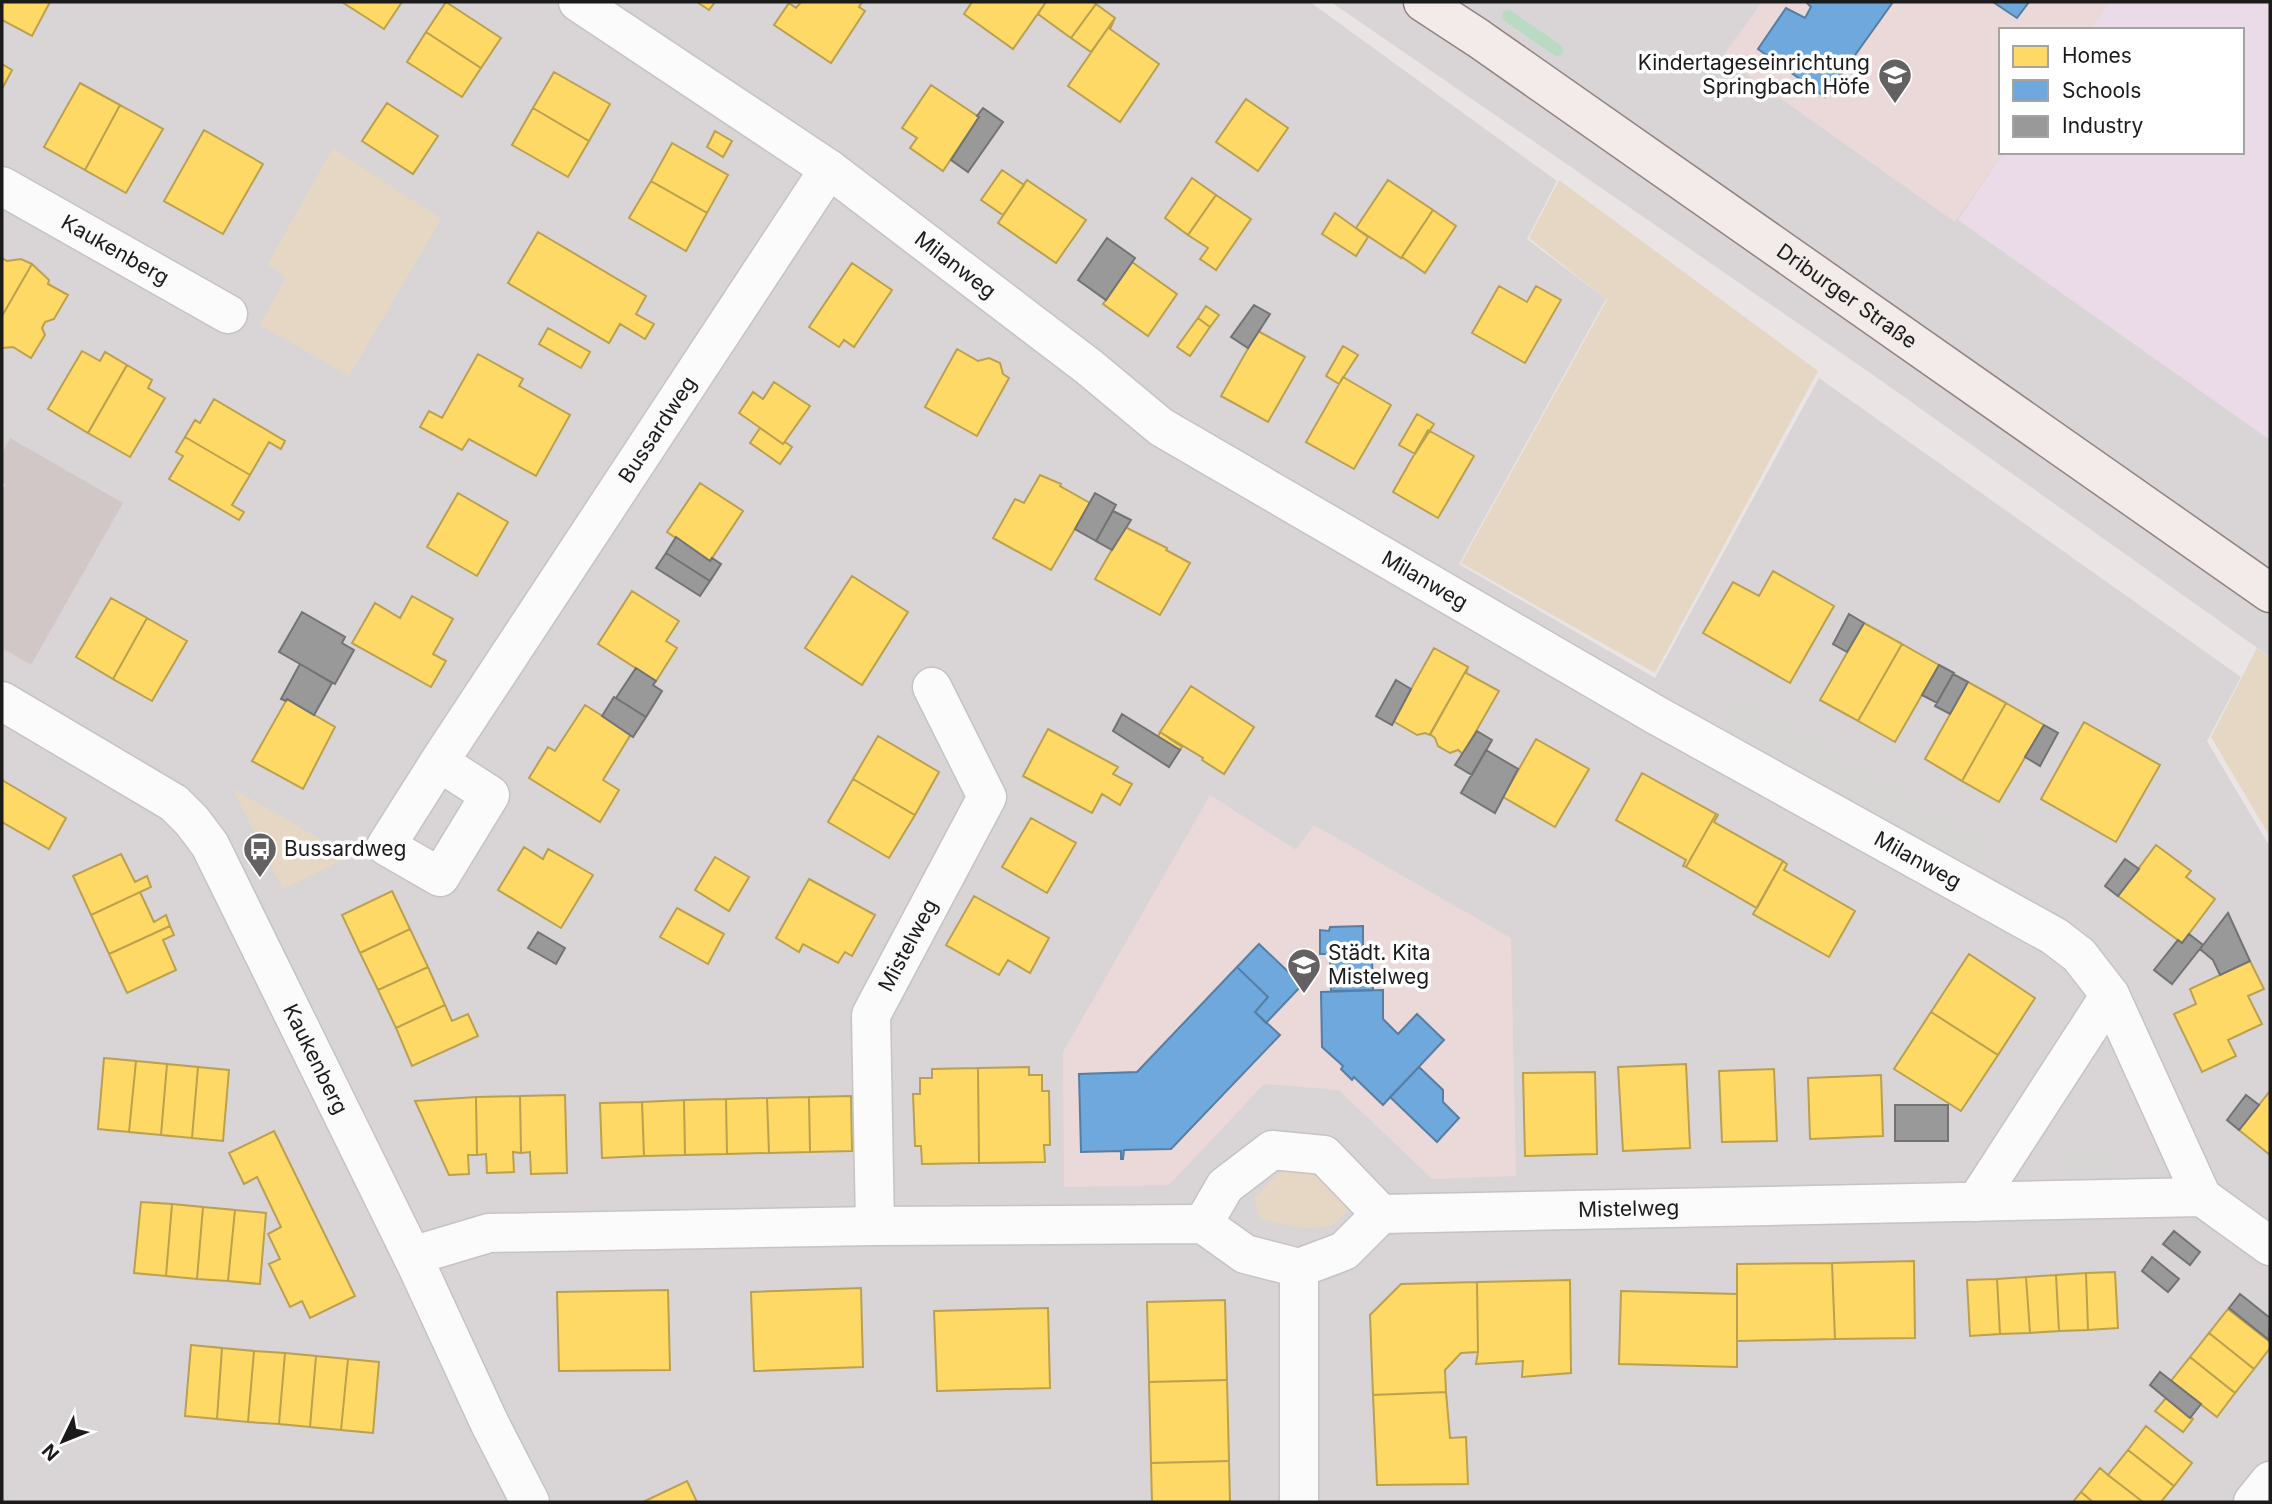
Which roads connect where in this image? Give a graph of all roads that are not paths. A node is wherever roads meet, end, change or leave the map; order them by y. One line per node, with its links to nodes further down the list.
1 (578, 2): 3 (street, Milanweg)
2 (1423, 2): 6 (main road, Driburger Straße)
3 (829, 169): 9 (street, Bussardweg); 10 (street, Milanweg)
4 (2, 186): 5 (street, Kaukenberg)
5 (228, 314)
6 (2270, 593)
7 (932, 687): 15 (street, Mistelweg)
8 (2, 701): 17 (street, Kaukenberg)
9 (439, 762)
10 (2110, 995): 11 (street, Milanweg); 12 (street)
11 (2202, 1197): 12 (street, Mistelweg); 16 (street)
12 (1976, 1202): 13 (street, Mistelweg)
13 (1381, 1214): 14 (street); 18 (street)
14 (1203, 1224): 15 (street); 18 (street)
15 (875, 1226): 17 (street)
16 (2270, 1246)
17 (412, 1256): 20 (street, Kaukenberg)
18 (1299, 1268): 21 (street)
19 (2270, 1481): 22 (street)
20 (530, 1502)
21 (1299, 1502)
22 (2253, 1502)

